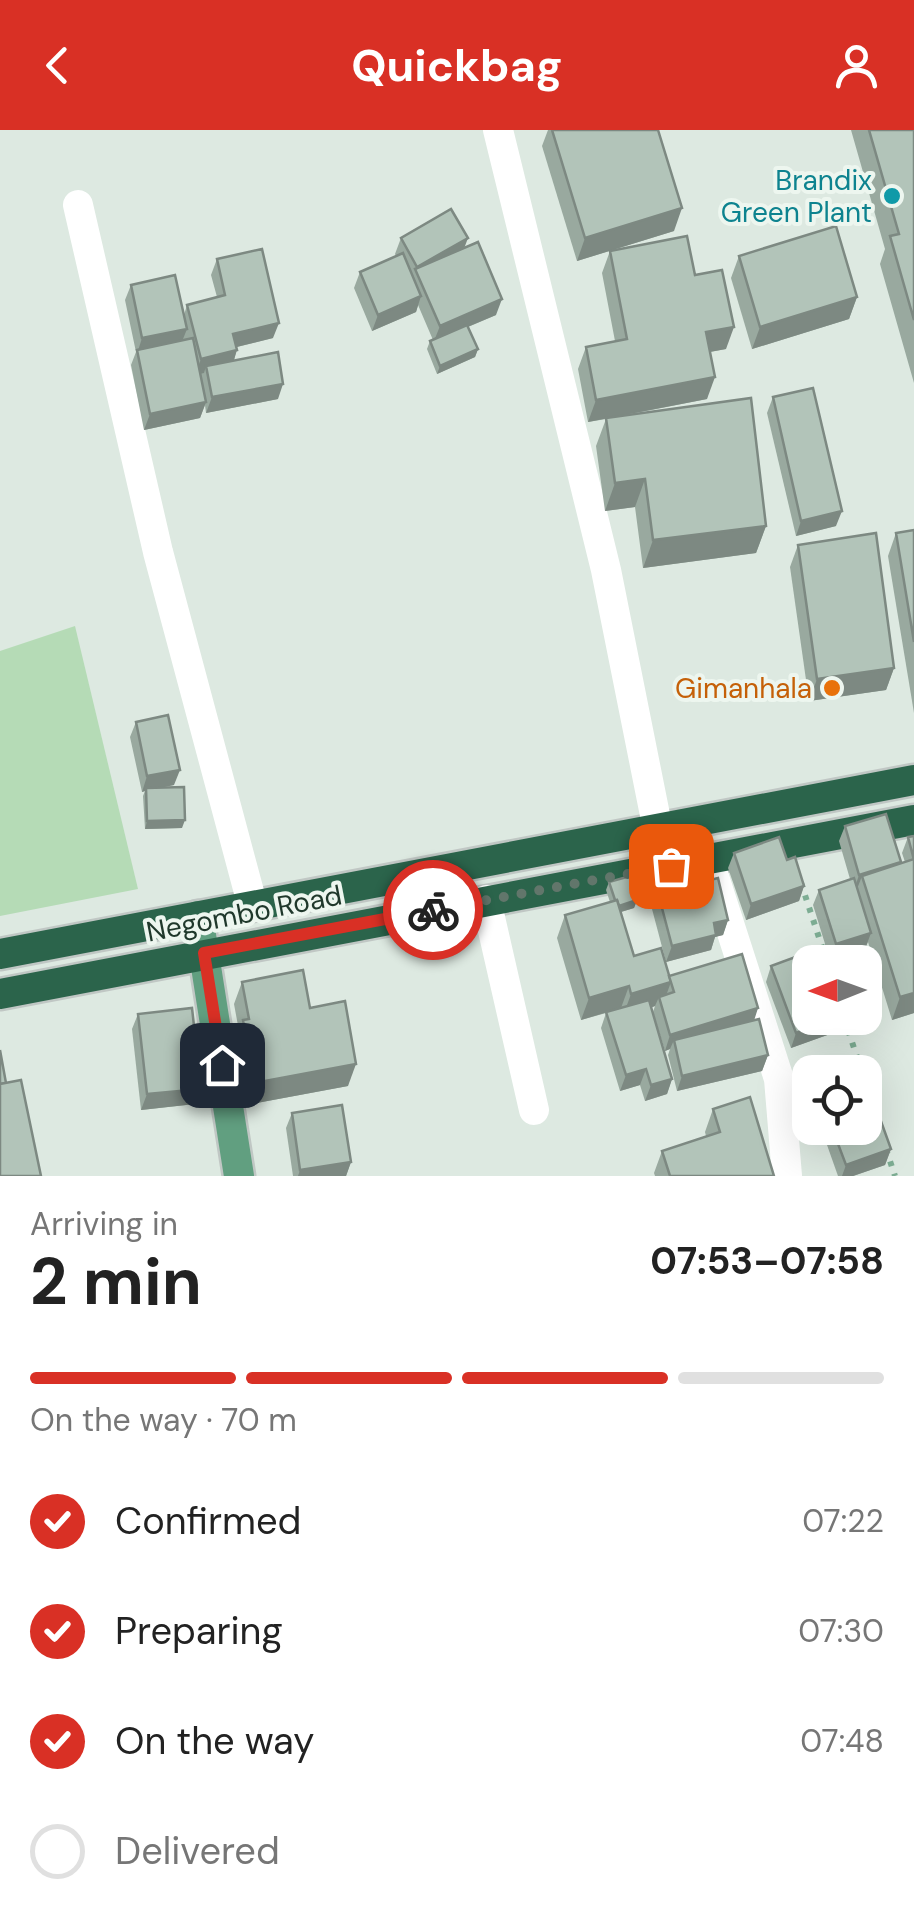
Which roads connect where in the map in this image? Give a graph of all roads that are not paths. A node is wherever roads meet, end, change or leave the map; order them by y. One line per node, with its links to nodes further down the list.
1 (498, 130): 5 (street)
2 (78, 205): 8 (street)
3 (914, 780): 5 (highway, Negombo Road)
4 (914, 820): 6 (highway, Negombo Road)
5 (658, 830): 8 (highway, Negombo Road)
6 (708, 858): 7 (highway, Negombo Road); 15 (street)
7 (486, 900): 10 (highway, Negombo Road); 13 (street)
8 (252, 907): 9 (highway, Negombo Road)
9 (198, 916): 10 (main road); 11 (highway, Negombo Road)
10 (204, 953): 12 (highway, Negombo Road); 14 (main road)
11 (0, 954)
12 (0, 994)
13 (534, 1110)
14 (239, 1176)
15 (787, 1176)

